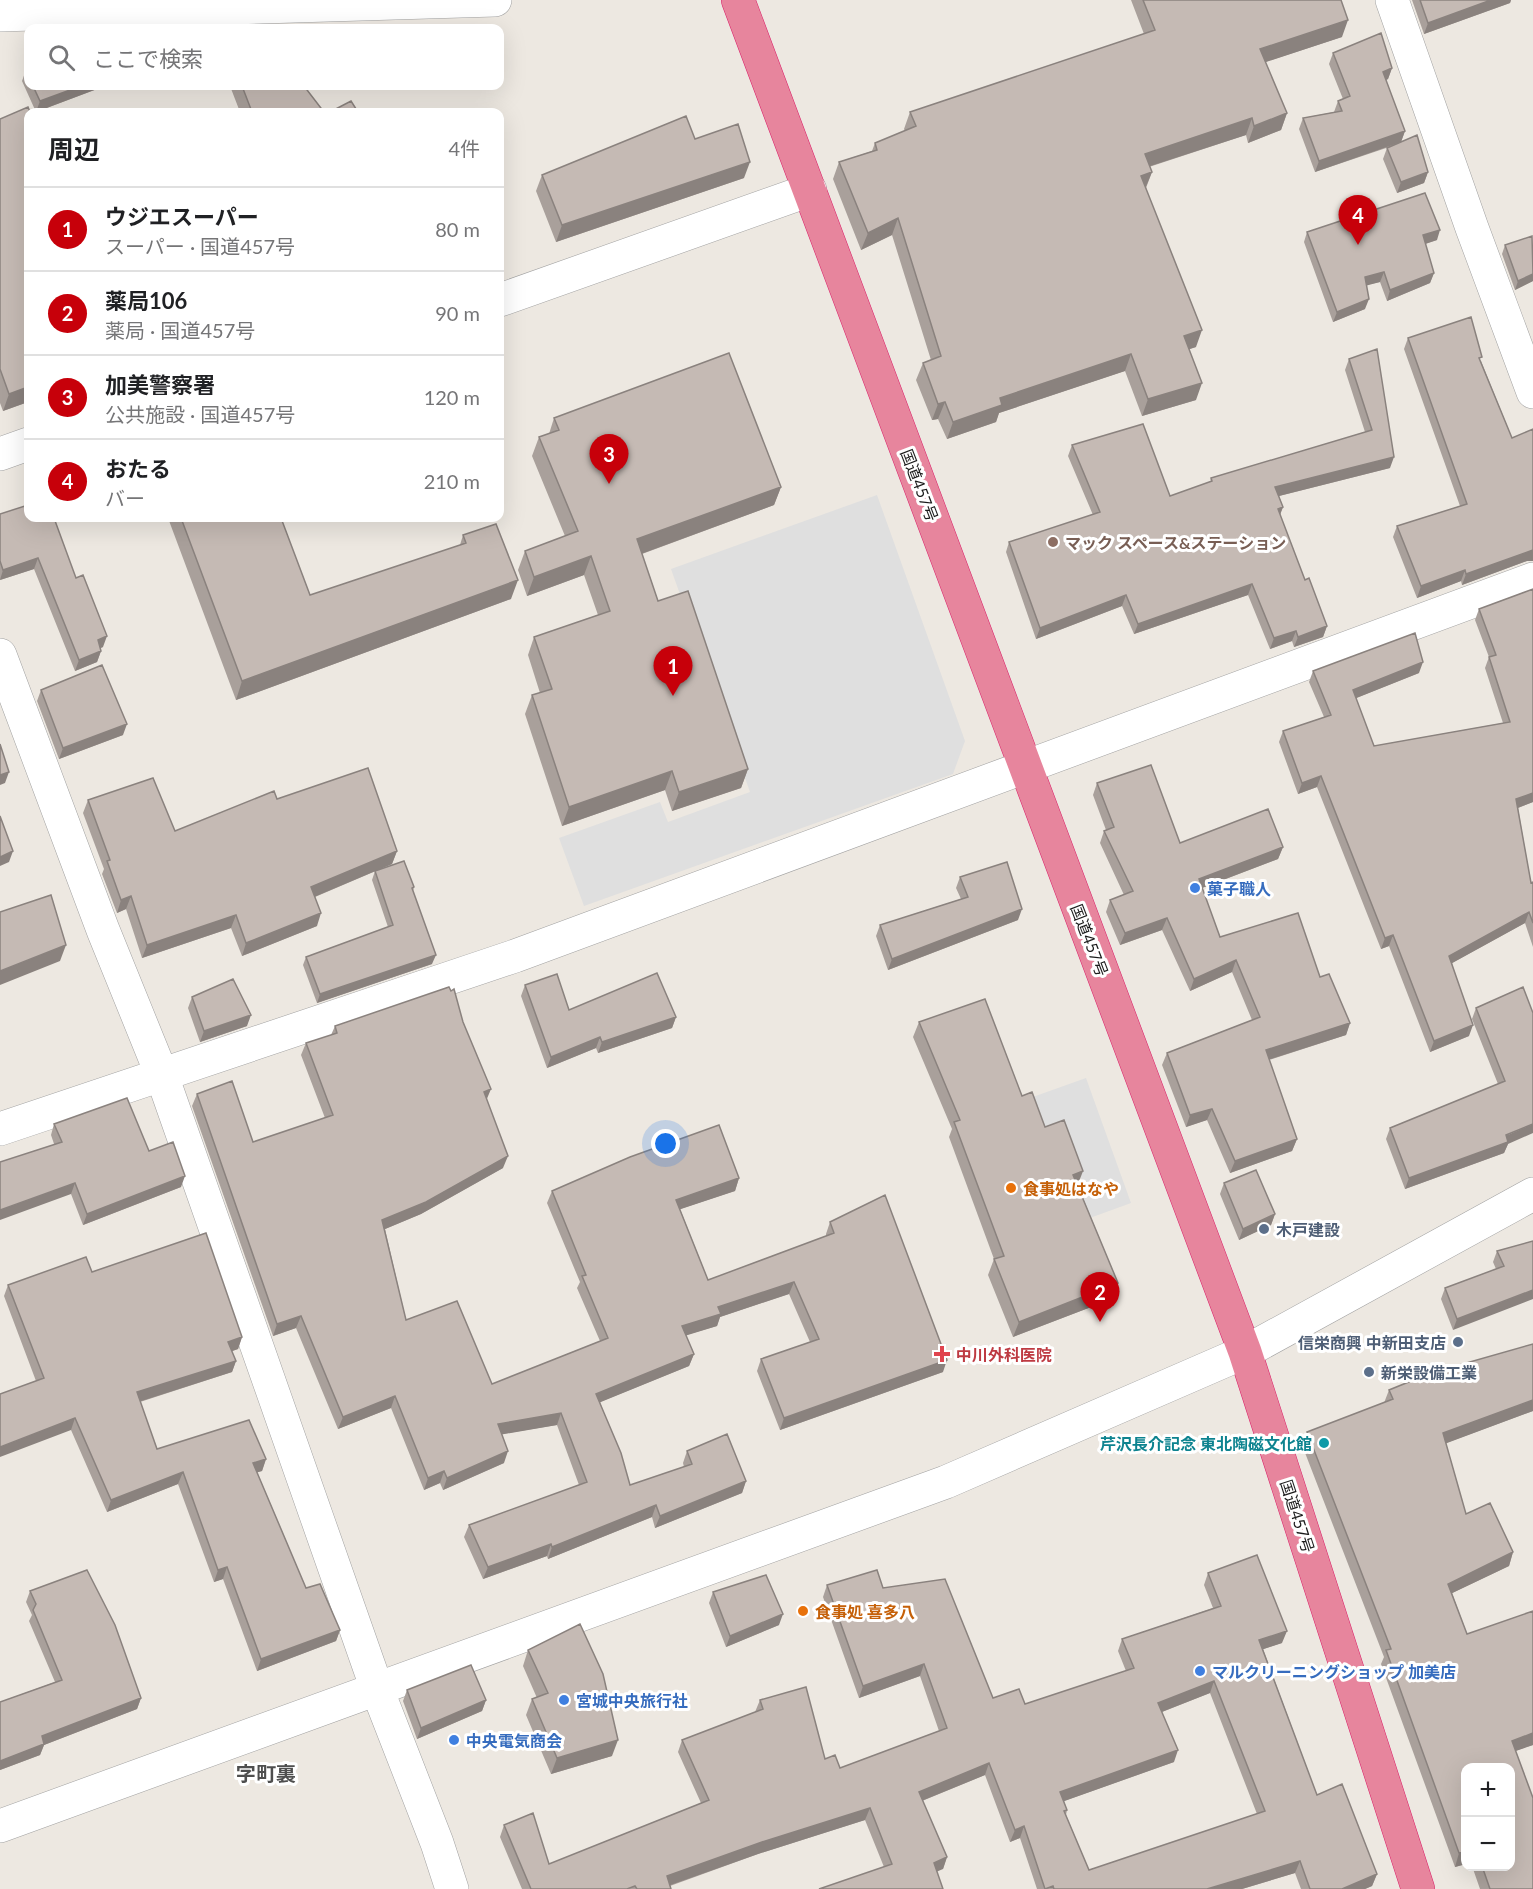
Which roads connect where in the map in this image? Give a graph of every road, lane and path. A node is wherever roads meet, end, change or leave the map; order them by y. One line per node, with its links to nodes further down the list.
1 (495, 0): 4 (street)
2 (738, 0): 5 (highway, 国道457号)
3 (1392, 0): 7 (street)
4 (0, 15)
5 (810, 190): 6 (street); 12 (highway, 国道457号)
6 (504, 299)
7 (1533, 392)
8 (24, 445): 9 (street)
9 (0, 454)
10 (1533, 579): 12 (street)
11 (0, 655): 13 (street)
12 (1026, 768): 13 (street); 16 (highway, 国道457号)
13 (161, 1073): 14 (street); 17 (street)
14 (0, 1129)
15 (1533, 1194): 16 (street)
16 (1245, 1352): 17 (street); 20 (highway, 国道457号)
17 (377, 1689): 18 (street); 19 (street)
18 (0, 1826)
19 (452, 1889)
20 (1418, 1889)

